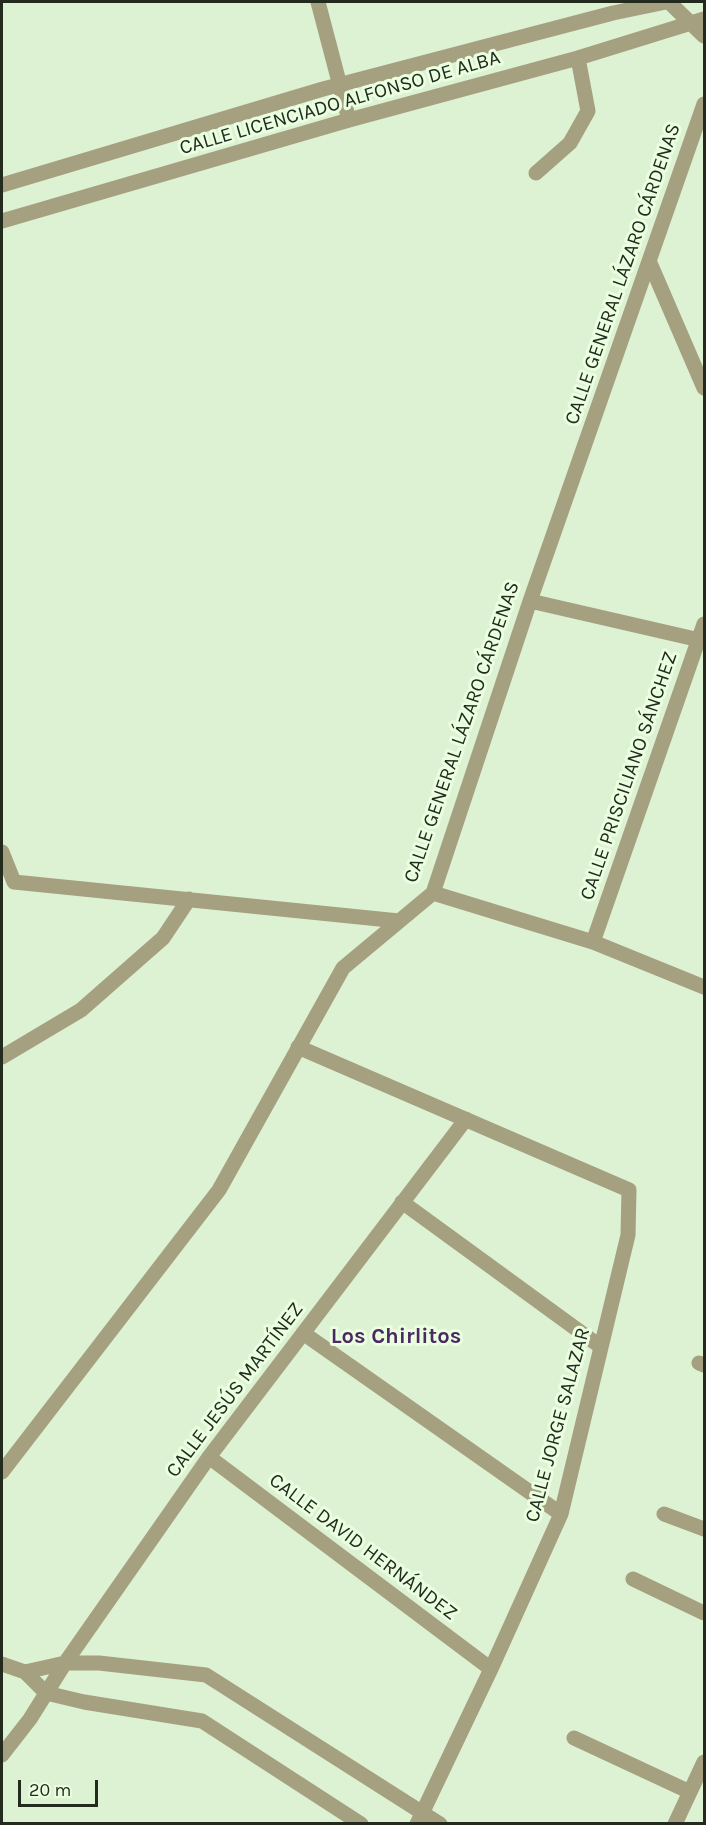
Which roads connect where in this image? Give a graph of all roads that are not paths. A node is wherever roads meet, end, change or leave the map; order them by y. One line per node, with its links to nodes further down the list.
1 (318, 2): 7 (street)
2 (667, 2): 4 (street); 7 (street, CALLE LICENCIADO ALFONSO DE ALBA)
3 (705, 19): 4 (street, CALLE LICENCIADO ALFONSO DE ALBA)
4 (689, 23): 5 (street); 6 (street, CALLE LICENCIADO ALFONSO DE ALBA)
5 (705, 36)
6 (578, 58): 9 (street, CALLE LICENCIADO ALFONSO DE ALBA); 11 (street)
7 (340, 84): 9 (street); 12 (street, CALLE LICENCIADO ALFONSO DE ALBA)
8 (705, 104): 10 (street, CALLE GENERAL LÁZARO CÁRDENAS)
9 (349, 120): 13 (street, CALLE LICENCIADO ALFONSO DE ALBA)
10 (699, 135): 14 (street, CALLE GENERAL LÁZARO CÁRDENAS)
11 (536, 173)
12 (2, 185)
13 (2, 221)
14 (650, 262): 15 (street); 16 (street, CALLE GENERAL LÁZARO CÁRDENAS)
15 (705, 388)
16 (530, 602): 18 (street); 20 (street, CALLE GENERAL LÁZARO CÁRDENAS)
17 (705, 624): 18 (street, CALLE PRISCILIANO SÁNCHEZ)
18 (702, 640): 23 (street, CALLE PRISCILIANO SÁNCHEZ)
19 (2, 852): 21 (street)
20 (433, 893): 22 (street, CALLE GENERAL LÁZARO CÁRDENAS); 23 (street)
21 (189, 899): 22 (street); 26 (street)
22 (399, 921): 25 (street, CALLE GENERAL LÁZARO CÁRDENAS)
23 (593, 942): 24 (street)
24 (705, 987)
25 (298, 1047): 27 (street); 32 (street, CALLE GENERAL LÁZARO CÁRDENAS)
26 (2, 1057)
27 (466, 1119): 28 (street, CALLE JESÚS MARTÍNEZ); 30 (street, CALLE JORGE SALAZAR)
28 (402, 1202): 29 (street, CALLE JESÚS MARTÍNEZ); 30 (street)
29 (303, 1333): 31 (street, CALLE JESÚS MARTÍNEZ); 33 (street)
30 (601, 1347): 33 (street, CALLE JORGE SALAZAR)
31 (209, 1457): 38 (street, CALLE JESÚS MARTÍNEZ); 40 (street, CALLE DAVID HERNÁNDEZ)
32 (2, 1472)
33 (561, 1514): 40 (street, CALLE JORGE SALAZAR)
34 (664, 1514): 35 (street)
35 (705, 1529)
36 (633, 1579): 37 (street)
37 (705, 1613)
38 (65, 1663): 41 (street); 42 (street, CALLE JESÚS MARTÍNEZ); 47 (street)
39 (2, 1664): 41 (street)
40 (491, 1669): 47 (street, CALLE JORGE SALAZAR)
41 (25, 1672): 42 (street)
42 (46, 1693): 44 (street, CALLE JESÚS MARTÍNEZ); 48 (street)
43 (574, 1738): 46 (street)
44 (2, 1755)
45 (705, 1762): 46 (street)
46 (690, 1792): 50 (street)
47 (420, 1819): 49 (street)
48 (361, 1824)
49 (440, 1824)
50 (675, 1824)

